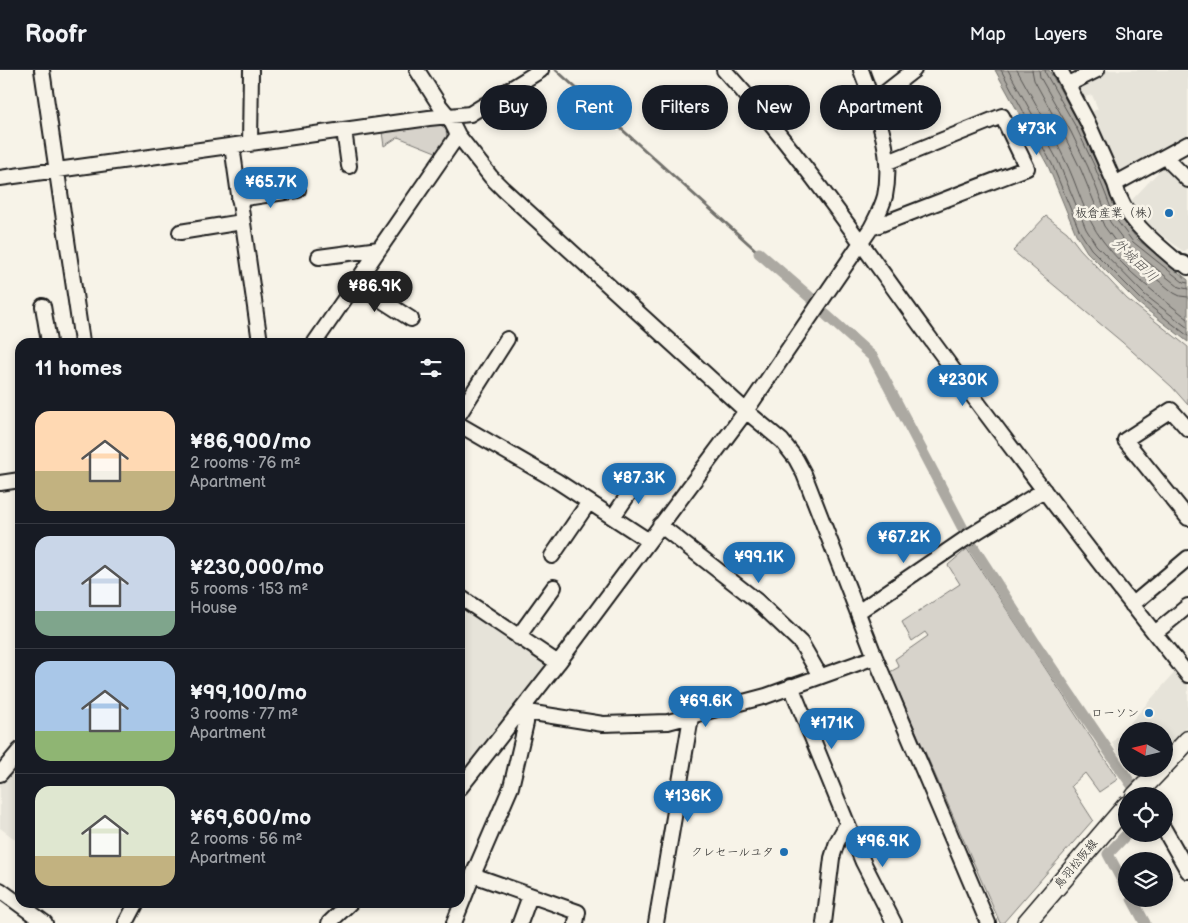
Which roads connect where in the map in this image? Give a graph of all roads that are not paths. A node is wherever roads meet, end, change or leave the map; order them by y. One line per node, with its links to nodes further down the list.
1 (42, 70): 23 (street)
2 (250, 70): 17 (street)
3 (417, 70): 13 (street)
4 (541, 70): 13 (street)
5 (861, 70): 11 (street)
6 (914, 70): 12 (street)
7 (1060, 70): 10 (street)
8 (1097, 70): 10 (street)
9 (728, 71): 32 (street)
10 (1068, 84): 26 (street)
11 (867, 85)
12 (895, 85)
13 (449, 117): 14 (street); 16 (street)
14 (344, 130): 17 (street); 22 (street)
15 (881, 130): 21 (street)
16 (458, 135): 33 (street); 45 (street)
17 (250, 144): 19 (street)
18 (1188, 144): 20 (street)
19 (232, 146): 23 (street); 28 (street)
20 (1165, 157): 25 (street); 26 (street)
21 (888, 162): 30 (street); 30 (street)
22 (349, 166)
23 (56, 170): 24 (street); 40 (street)
24 (0, 178)
25 (1188, 180)
26 (1115, 184): 35 (street)
27 (298, 190): 28 (street)
28 (239, 199): 29 (street)
29 (242, 222): 31 (street); 41 (street)
30 (871, 228): 32 (street)
31 (180, 232)
32 (862, 243): 45 (street); 51 (street)
33 (379, 249): 34 (street); 36 (street)
34 (318, 257)
35 (1188, 267)
36 (355, 283): 38 (street); 42 (street)
37 (43, 306): 39 (street)
38 (411, 319)
39 (48, 338)
40 (81, 338)
41 (259, 338)
42 (322, 338)
43 (507, 339): 44 (street)
44 (465, 405)
45 (746, 411): 55 (street); 63 (street)
46 (465, 428): 52 (street)
47 (1188, 430): 54 (street)
48 (641, 476): 53 (street)
49 (15, 481): 50 (street)
50 (0, 483)
51 (1044, 490): 61 (street); 63 (street)
52 (589, 502): 53 (street); 57 (street)
53 (613, 517): 56 (street)
54 (1188, 518)
55 (660, 525): 56 (street); 69 (street)
56 (648, 541): 67 (street)
57 (552, 556)
58 (1188, 558): 61 (street)
59 (554, 587): 65 (street)
60 (465, 600): 65 (street)
61 (1132, 605): 64 (street)
62 (1188, 606): 64 (street)
63 (858, 612): 66 (street)
64 (1155, 634): 68 (street)
65 (518, 637): 67 (street)
66 (875, 657): 69 (street); 100 (street)
67 (558, 663): 71 (street)
68 (1188, 675)
69 (820, 676): 70 (street)
70 (791, 686): 72 (street); 79 (street)
71 (527, 707): 72 (street); 77 (street); 82 (street)
72 (691, 717): 97 (street)
73 (1188, 740): 75 (main road)
74 (15, 756): 76 (street)
75 (1173, 756)
76 (0, 774)
77 (465, 782)
78 (1118, 815): 101 (main road, 鳥羽松阪線)
79 (848, 824): 98 (street); 99 (street)
80 (1171, 842): 81 (street)
81 (1188, 871)
82 (472, 875): 84 (street); 85 (street)
83 (0, 890): 86 (street)
84 (465, 894)
85 (530, 896): 95 (street); 96 (street)
86 (15, 898)
87 (31, 908): 91 (street)
88 (134, 908): 92 (street)
89 (344, 908): 93 (street)
90 (460, 908): 94 (street)
91 (45, 923)
92 (126, 923)
93 (329, 923)
94 (454, 923)
95 (520, 923)
96 (576, 923)
97 (656, 923)
98 (824, 923)
99 (894, 923)
100 (988, 923)
101 (1026, 923)

